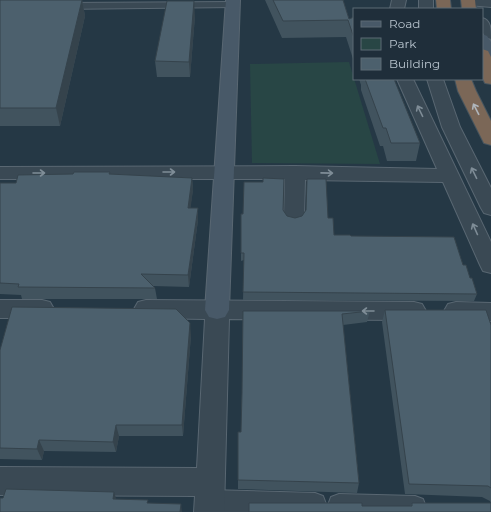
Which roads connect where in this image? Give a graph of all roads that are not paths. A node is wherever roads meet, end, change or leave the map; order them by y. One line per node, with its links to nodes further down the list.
1 (232, 3): 4 (lane); 15 (street)
2 (491, 3): 3 (street)
3 (472, 4)
4 (48, 6)
5 (483, 23): 6 (street)
6 (491, 34)
7 (483, 42): 9 (street)
8 (483, 57): 10 (highway)
9 (491, 64)
10 (491, 79)
11 (405, 80): 18 (street, one-way to 11)
12 (436, 80): 19 (street, one-way to 12)
13 (463, 80): 14 (highway, one-way to 13)
14 (491, 139)
15 (224, 172): 16 (street); 17 (street, one-way to 15); 25 (street)
16 (295, 172): 18 (street, one-way to 18); 20 (street)
17 (0, 173)
18 (451, 176): 21 (street, one-way to 18)
19 (491, 208)
20 (294, 217)
21 (491, 265)
22 (0, 309): 23 (street)
23 (62, 309)
24 (124, 309): 25 (street)
25 (217, 310): 26 (street, one-way to 25); 28 (street)
26 (491, 312)
27 (0, 481): 28 (street)
28 (209, 498): 29 (lane)
29 (435, 508)

